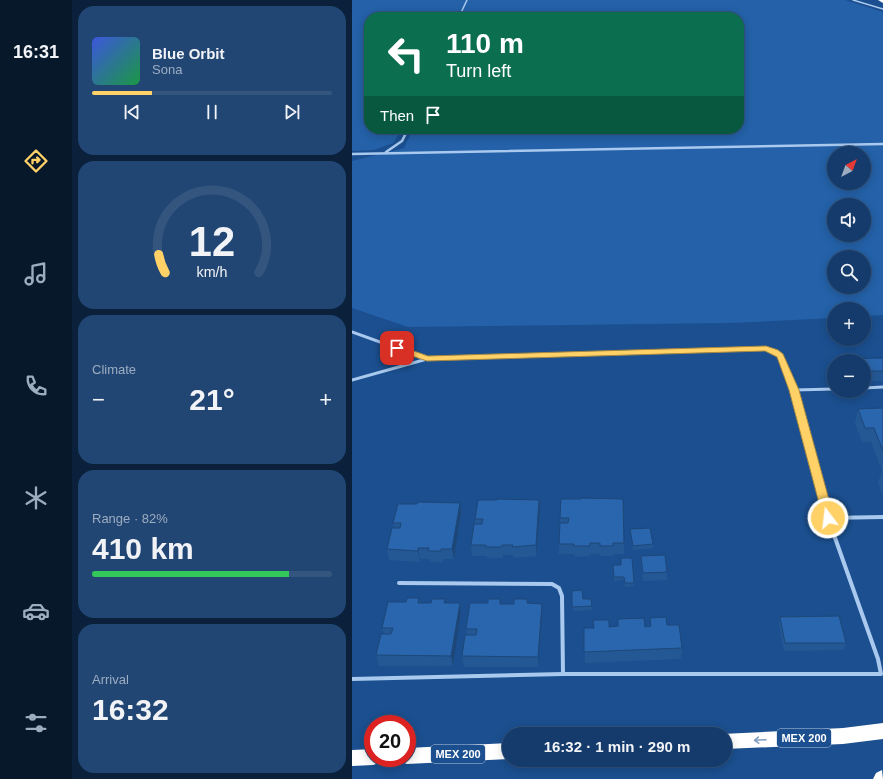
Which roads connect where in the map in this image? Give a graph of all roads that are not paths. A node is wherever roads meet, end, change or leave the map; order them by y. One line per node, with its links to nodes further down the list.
1 (467, 0): 4 (lane)
2 (853, 0): 3 (lane)
3 (883, 9)
4 (461, 12)
5 (406, 134): 7 (lane)
6 (883, 144): 7 (lane)
7 (385, 153): 8 (lane)
8 (352, 154)
9 (352, 332): 10 (lane)
10 (427, 359): 11 (lane); 15 (lane)
11 (352, 380)
12 (883, 387): 14 (lane)
13 (827, 388): 15 (lane)
14 (871, 388)
15 (794, 390): 17 (lane)
16 (883, 517): 17 (lane)
17 (828, 518): 20 (lane)
18 (399, 583): 19 (lane)
19 (563, 674): 20 (lane); 21 (lane)
20 (882, 674)
21 (352, 679)
22 (883, 727): 24 (highway)
23 (883, 731): 24 (highway, MEX 200)
24 (843, 736): 25 (highway, MEX 200, one-way to 25)
25 (732, 741)
26 (502, 751): 27 (highway, MEX 200)
27 (416, 756)
28 (352, 758): 29 (highway)
29 (364, 758)

